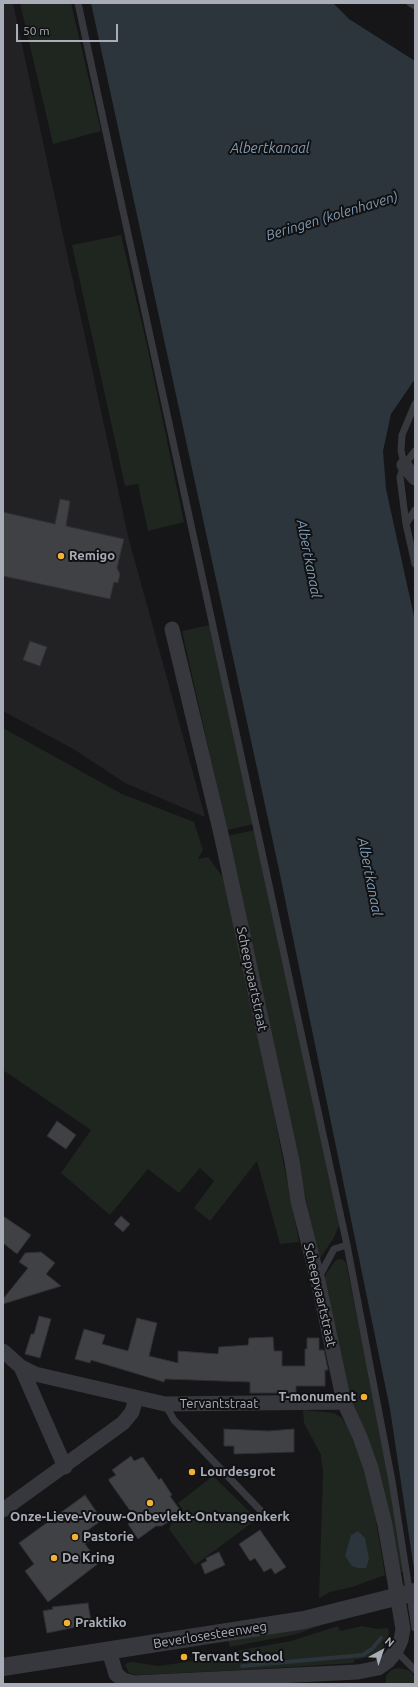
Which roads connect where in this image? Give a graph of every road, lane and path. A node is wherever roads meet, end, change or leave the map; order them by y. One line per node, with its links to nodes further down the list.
1 (78, 3): 12 (lane)
2 (410, 3): 3 (lane)
3 (415, 6)
4 (415, 404): 6 (lane)
5 (415, 451): 6 (lane)
6 (404, 465): 7 (street); 9 (lane)
7 (415, 478)
8 (415, 510): 9 (lane)
9 (406, 524): 10 (lane)
10 (415, 564)
11 (172, 630): 13 (street, Scheepvaartstraat)
12 (347, 1245): 13 (lane); 23 (lane)
13 (318, 1281): 17 (street, Scheepvaartstraat)
14 (3, 1351): 15 (street, Tervantstraat)
15 (21, 1367): 16 (street, Tervantstraat); 19 (street)
16 (136, 1398): 18 (street, Tervantstraat); 19 (street)
17 (344, 1402): 18 (street, Tervantstraat); 25 (street, Scheepvaartstraat)
18 (165, 1404): 21 (lane, Tervantstraat)
19 (65, 1466): 20 (street)
20 (3, 1510)
21 (261, 1511)
22 (415, 1592): 24 (street, Beverlosesteenweg)
23 (415, 1628)
24 (109, 1651): 25 (street, Scheepvaartstraat); 27 (street, Beverlosesteenweg)
25 (396, 1651): 26 (lane)
26 (414, 1666)
27 (3, 1667)

